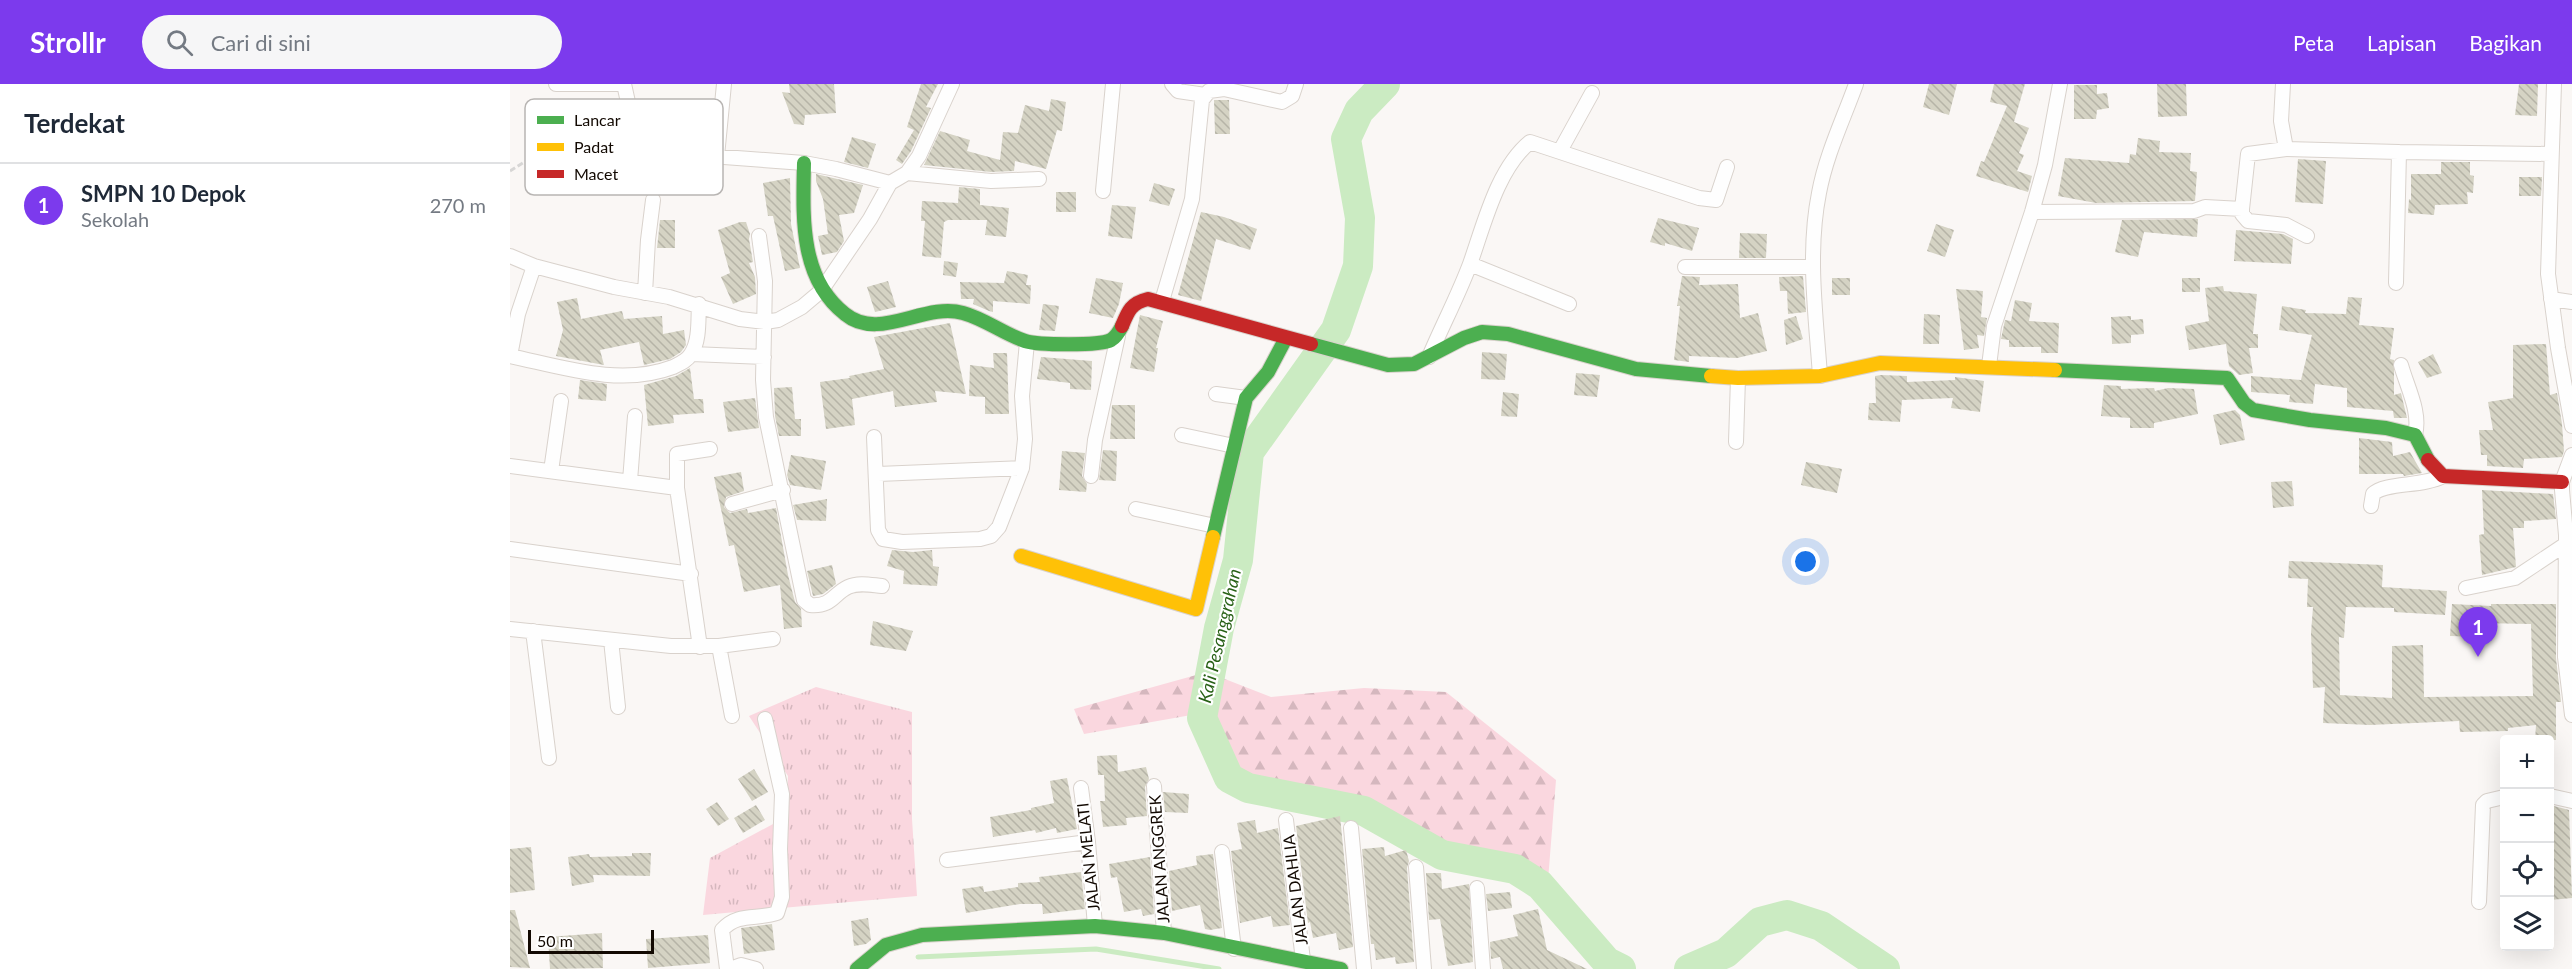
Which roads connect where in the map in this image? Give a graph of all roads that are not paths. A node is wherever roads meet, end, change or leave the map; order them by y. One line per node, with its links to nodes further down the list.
1 (556, 84): 2 (street)
2 (617, 84)
3 (624, 84): 15 (street)
4 (724, 84): 16 (street)
5 (952, 84): 24 (street)
6 (1113, 84): 27 (street)
7 (1172, 84): 14 (street)
8 (1296, 84): 14 (street)
9 (1856, 84): 37 (street)
10 (2060, 84): 30 (street)
11 (2283, 84): 17 (street)
12 (2554, 84): 20 (street)
13 (1592, 93): 18 (street)
14 (1205, 94): 42 (street)
15 (627, 99)
16 (723, 99)
17 (2286, 149): 19 (street); 29 (street)
18 (1560, 150): 23 (street); 34 (street)
19 (2399, 152): 20 (street); 38 (street)
20 (2551, 154): 41 (street)
21 (723, 156): 22 (street)
22 (804, 163): 26 (street); 39 (street)
23 (1727, 167)
24 (907, 173): 25 (street); 26 (street)
25 (1039, 179)
26 (890, 183): 39 (street)
27 (1103, 191)
28 (653, 200): 40 (street)
29 (2242, 209): 30 (street); 32 (street)
30 (2032, 212): 55 (street)
31 (759, 236): 46 (street)
32 (2307, 236)
33 (510, 256): 35 (street)
34 (1470, 264): 45 (street); 53 (street)
35 (534, 267): 40 (street); 51 (street)
36 (1685, 267): 37 (street)
37 (1813, 267): 56 (street)
38 (2396, 284)
39 (821, 291): 46 (street); 49 (street)
40 (645, 293): 44 (street)
41 (2551, 299): 43 (street); 62 (street)
42 (1162, 301): 47 (street); 48 (street)
43 (2572, 302)
44 (699, 304): 46 (street); 50 (street)
45 (1569, 304)
46 (765, 322): 52 (street)
47 (1118, 336): 49 (street); 74 (street)
48 (1286, 338): 53 (street); 59 (street)
49 (1027, 342): 71 (street)
50 (692, 354): 51 (street); 52 (street)
51 (510, 356)
52 (764, 357): 79 (street)
53 (1429, 357): 57 (street)
54 (2401, 365): 64 (street)
55 (1989, 366): 56 (street); 64 (street)
56 (1820, 376): 57 (street)
57 (1738, 378): 66 (street)
58 (1216, 394): 59 (street)
59 (1246, 398): 67 (street)
60 (561, 401): 72 (street)
61 (635, 416): 76 (street)
62 (2572, 420)
63 (1182, 435): 67 (street)
64 (2415, 435): 75 (street)
65 (874, 437): 73 (street)
66 (1736, 442)
67 (1234, 446): 83 (street)
68 (710, 449): 78 (street)
69 (2572, 455): 77 (street)
70 (510, 466): 72 (street)
71 (1022, 468): 73 (street); 73 (street)
72 (551, 471): 76 (street)
73 (878, 474)
74 (1091, 476)
75 (2443, 476): 77 (street); 81 (street)
76 (630, 481): 78 (street)
77 (2562, 482): 84 (street)
78 (677, 488): 87 (street)
79 (783, 490): 80 (street); 88 (street)
80 (732, 504)
81 (2371, 506)
82 (1136, 509): 83 (street)
83 (1215, 526): 86 (street)
84 (2566, 544): 89 (street); 97 (street)
85 (510, 549): 87 (street)
86 (1021, 556)
87 (692, 573): 95 (street)
88 (882, 586)
89 (2466, 588)
90 (510, 629): 91 (street)
91 (533, 631): 93 (street); 100 (street)
92 (772, 639): 94 (street)
93 (611, 640): 95 (street); 96 (street)
94 (719, 646): 95 (street); 98 (street)
95 (700, 647)
96 (618, 707)
97 (2572, 715)
98 (732, 716)
99 (765, 719): 118 (street)
100 (549, 759)
101 (1154, 786): 115 (street, JALAN ANGGREK)
102 (1081, 788): 108 (street, JALAN MELATI)
103 (2500, 797): 113 (street)
104 (2554, 797): 105 (street)
105 (2572, 801)
106 (1286, 820): 117 (street, JALAN DAHLIA)
107 (1352, 828): 122 (street)
108 (1088, 842): 110 (street); 114 (street, JALAN MELATI)
109 (1222, 852): 116 (street)
110 (947, 860)
111 (1416, 867): 123 (street)
112 (1477, 888): 124 (street)
113 (2479, 902)
114 (1095, 926): 115 (street); 120 (street)
115 (1164, 933): 116 (street)
116 (1234, 949): 117 (street)
117 (1303, 960): 121 (street)
118 (729, 969): 119 (street)
119 (756, 969)
120 (857, 969)
121 (1341, 969)
122 (1364, 969)
123 (1424, 969)
124 (1483, 969)

